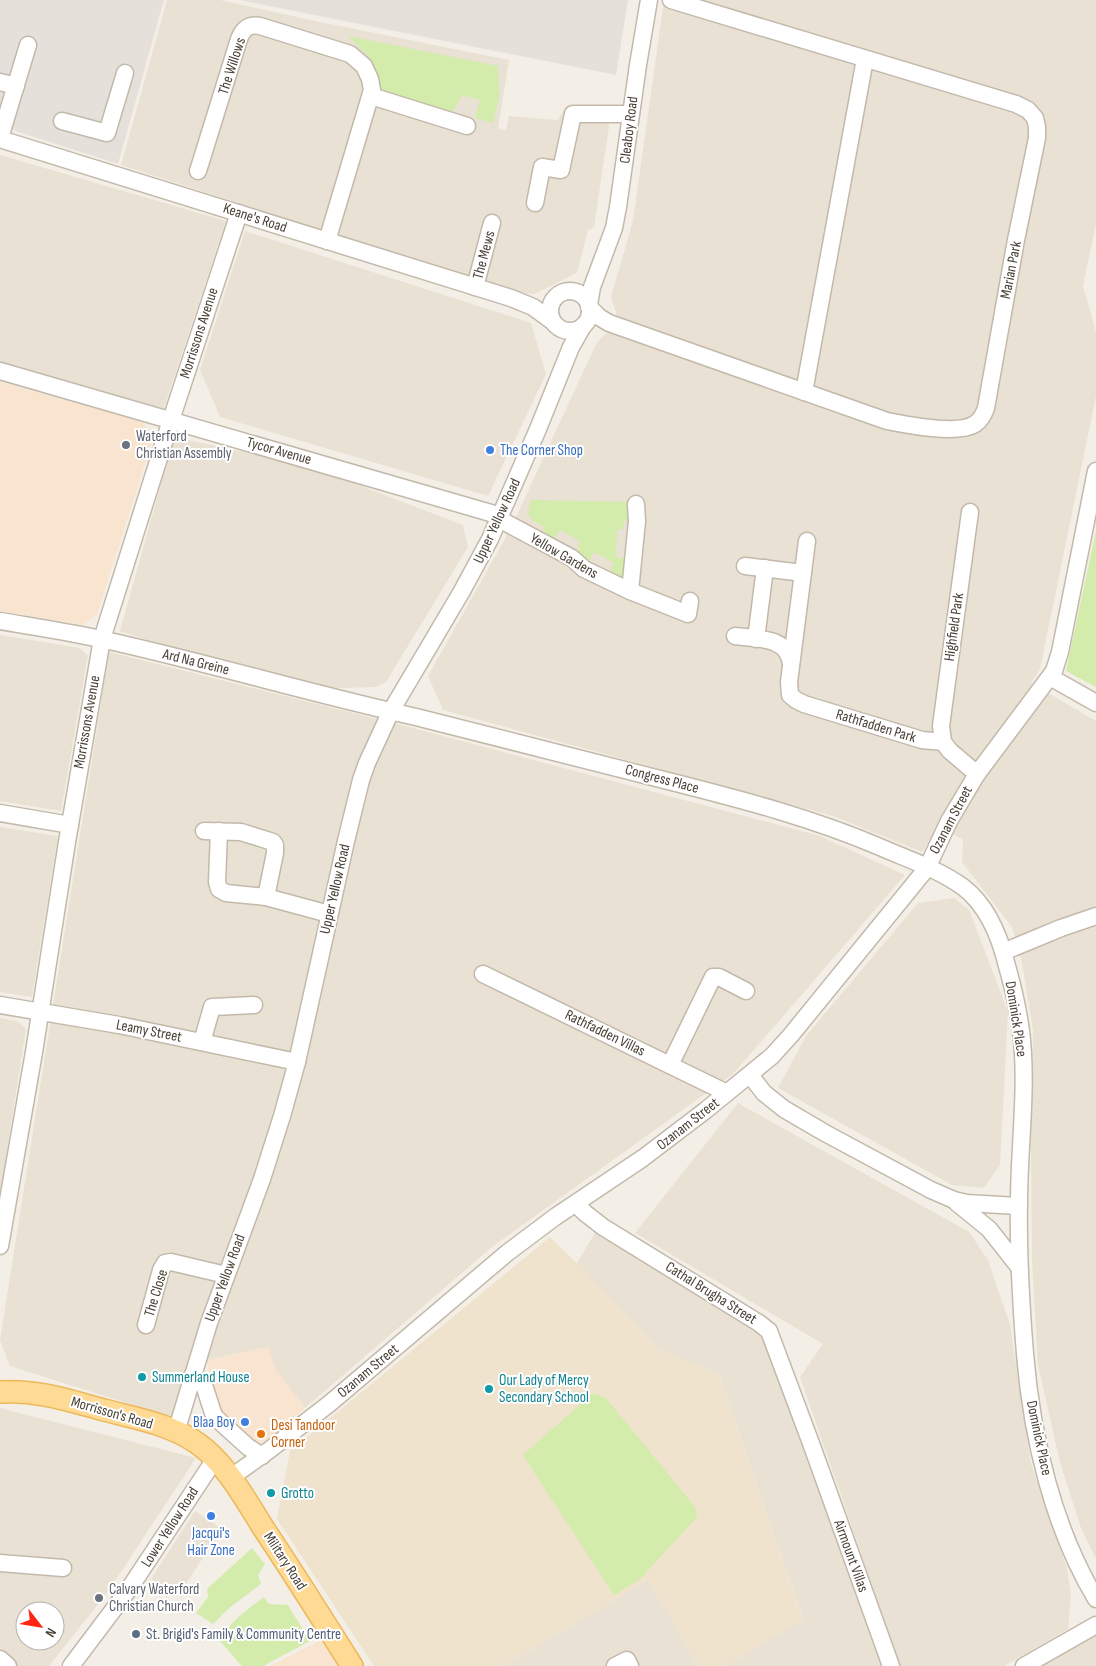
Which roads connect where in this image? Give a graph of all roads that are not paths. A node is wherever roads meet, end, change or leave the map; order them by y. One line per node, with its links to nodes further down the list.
1 (649, 0): 8 (street, Cleaboy Road)
2 (671, 0): 4 (street, Marian Park)
3 (28, 45): 6 (street)
4 (865, 59): 27 (street); 27 (street, Marian Park)
5 (125, 73): 9 (street)
6 (8, 84): 11 (street)
7 (371, 96): 10 (street); 12 (street, The Willows); 16 (street, The Willows)
8 (631, 114): 13 (street); 17 (street, Cleaboy Road)
9 (62, 120)
10 (467, 126)
11 (0, 139): 14 (street, Keane's Road)
12 (198, 171)
13 (535, 203)
14 (239, 213): 16 (street, Keane's Road); 28 (street, Morrissons Avenue)
15 (492, 223): 18 (street, The Mews)
16 (326, 241): 18 (street, Keane's Road)
17 (603, 259): 19 (street, Cleaboy Road); 21 (street, Cleaboy Road)
18 (475, 287): 20 (street, Keane's Road)
19 (565, 293): 20 (street, Keane's Road); 21 (street); 23 (street)
20 (511, 298): 23 (street, Keane's Road)
21 (589, 306): 22 (street, Marian Park); 24 (street)
22 (609, 323): 24 (street, Marian Park); 27 (street, Marian Park)
23 (555, 324): 24 (street); 26 (street, Upper Yellow Road)
24 (584, 325): 26 (street, Upper Yellow Road)
25 (0, 371): 28 (street, Tycor Avenue)
26 (561, 373): 32 (street, Upper Yellow Road)
27 (804, 392)
28 (171, 420): 32 (street, Tycor Avenue); 41 (street, Morrissons Avenue)
29 (1096, 471): 44 (street, Ozanam Street)
30 (636, 504): 37 (street)
31 (970, 512): 47 (street, Highfield Park)
32 (500, 517): 37 (street, Yellow Gardens); 46 (street, Upper Yellow Road)
33 (807, 541): 36 (street, Rathfadden Park)
34 (746, 566): 35 (street)
35 (765, 568): 36 (street); 42 (street)
36 (803, 573): 43 (street, Rathfadden Park)
37 (630, 591): 38 (street, Yellow Gardens)
38 (690, 601)
39 (0, 621): 41 (street, Ard Na Greine)
40 (735, 636): 42 (street, Rathfadden Park)
41 (102, 639): 46 (street, Ard Na Greine); 50 (street, Morrissons Avenue)
42 (756, 639): 43 (street, Rathfadden Park)
43 (790, 671): 47 (street, Rathfadden Park)
44 (1050, 677): 45 (street); 48 (street, Ozanam Street)
45 (1096, 704)
46 (391, 711): 51 (street, Congress Place); 53 (street, Upper Yellow Road)
47 (943, 742): 48 (street)
48 (977, 774): 51 (street, Ozanam Street)
49 (0, 813): 50 (street)
50 (70, 825): 60 (street, Morrissons Avenue)
51 (927, 868): 55 (street, Dominick Place); 64 (street, Ozanam Street)
52 (266, 897): 52 (street); 53 (street)
53 (329, 914): 62 (street, Upper Yellow Road)
54 (1096, 916): 55 (street)
55 (1003, 952): 68 (street, Dominick Place)
56 (483, 974): 63 (street, Rathfadden Villas)
57 (746, 991): 63 (street)
58 (0, 1005): 60 (street, Leamy Street)
59 (254, 1005): 61 (street)
60 (40, 1012): 61 (street, Leamy Street); 69 (street, Morrissons Avenue)
61 (202, 1042): 62 (street, Leamy Street)
62 (297, 1062): 71 (street, Upper Yellow Road)
63 (670, 1065): 65 (street, Rathfadden Villas)
64 (750, 1075): 65 (street, Ozanam Street); 66 (street)
65 (727, 1093): 67 (street, Ozanam Street)
66 (954, 1200): 68 (street); 70 (street)
67 (576, 1204): 76 (street, Cathal Brugha Street); 77 (street, Ozanam Street)
68 (1018, 1206): 70 (street, Dominick Place)
69 (0, 1246)
70 (1020, 1267): 82 (street, Dominick Place)
71 (226, 1276): 72 (street, The Close); 73 (street, Upper Yellow Road)
72 (146, 1325)
73 (192, 1376): 75 (street, Upper Yellow Road); 77 (street)
74 (0, 1392): 75 (main road, Morrisson's Road)
75 (176, 1432): 78 (main road, Morrisson's Road)
76 (812, 1446): 90 (street, Airmount Villas)
77 (262, 1456): 79 (street, Ozanam Street)
78 (215, 1459): 79 (main road, Military Road); 86 (street, Lower Yellow Road)
79 (230, 1478): 87 (main road, Military Road)
80 (0, 1563): 81 (street)
81 (63, 1568)
82 (1096, 1599)
83 (1096, 1625): 91 (street)
84 (0, 1659): 85 (street)
85 (8, 1666)
86 (71, 1666)
87 (352, 1666)
88 (615, 1666): 89 (street)
89 (630, 1666)
90 (891, 1666)
91 (1024, 1666)

